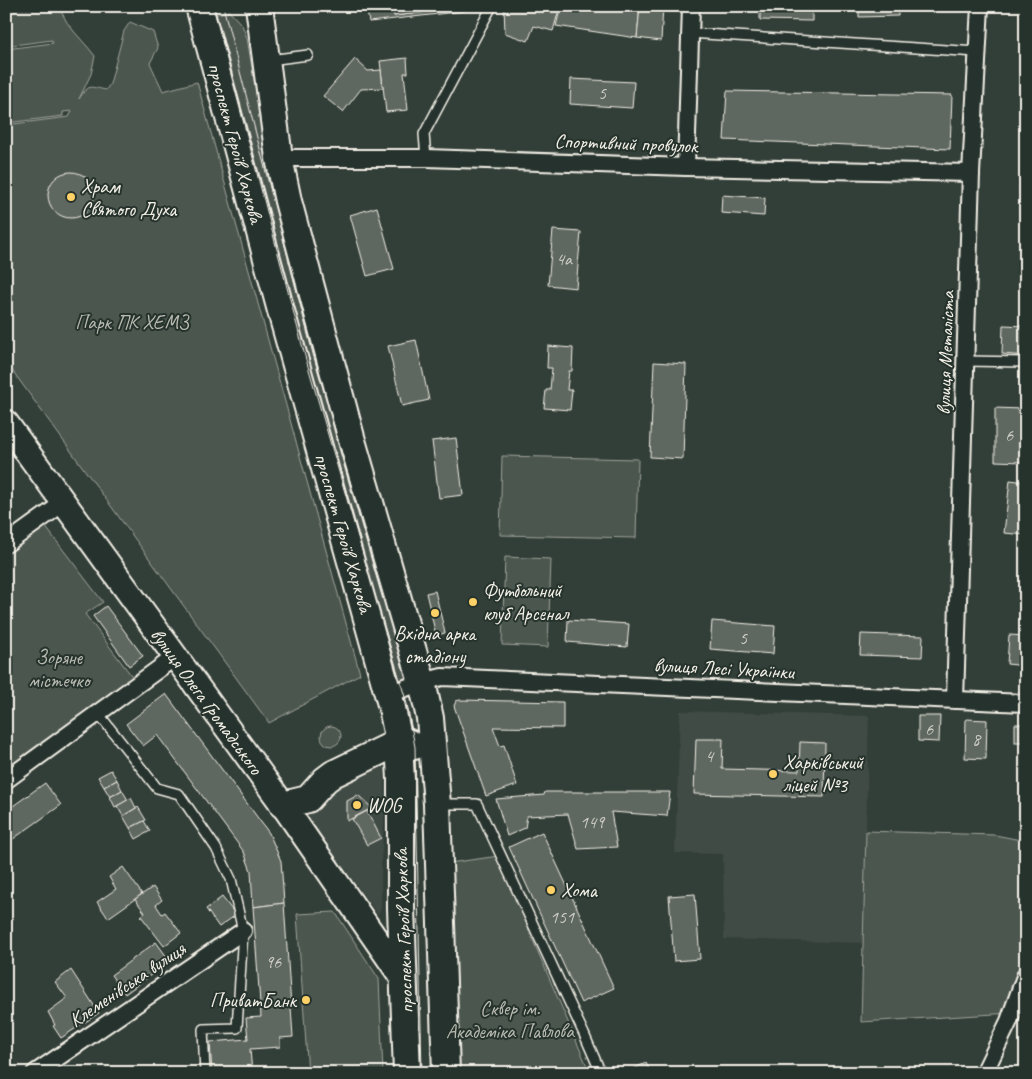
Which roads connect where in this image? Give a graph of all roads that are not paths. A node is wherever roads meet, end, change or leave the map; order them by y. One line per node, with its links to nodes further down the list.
1 (199, 6): 21 (main road, проспект Героїв Харкова)
2 (260, 6): 9 (main road, проспект Героїв Харкова)
3 (492, 6): 11 (lane)
4 (691, 6): 6 (street)
5 (980, 6): 7 (street, вулиця Металіста)
6 (689, 33): 7 (lane); 12 (street)
7 (978, 52): 13 (street, вулиця Металіста)
8 (308, 54): 9 (lane)
9 (266, 60): 10 (main road, проспект Героїв Харкова)
10 (279, 158): 11 (street, Спортивний провулок); 20 (main road, проспект Героїв Харкова)
11 (426, 158): 12 (street, Спортивний провулок)
12 (686, 167): 13 (street, Спортивний провулок)
13 (971, 173): 14 (street, вулиця Металіста)
14 (966, 361): 15 (lane); 22 (street, вулиця Металіста)
15 (1026, 362)
16 (6, 424): 17 (main road, вулиця Олега Громадського)
17 (63, 503): 18 (street); 19 (main road, вулиця Олега Громадського)
18 (6, 544)
19 (175, 657): 24 (street); 29 (main road, вулиця Олега Громадського)
20 (422, 682): 21 (street, вулиця Лесі Українки); 22 (street, вулиця Лесі Українки); 26 (main road, проспект Героїв Харкова)
21 (389, 694): 25 (main road, проспект Героїв Харкова)
22 (956, 700): 23 (street, вулиця Лесі Українки)
23 (1026, 704)
24 (98, 713): 27 (street); 30 (lane)
25 (399, 742): 26 (main road); 29 (main road); 32 (main road, проспект Героїв Харкова)
26 (434, 771): 28 (main road, проспект Героїв Харкова)
27 (6, 780)
28 (437, 804): 33 (main road, проспект Героїв Харкова); 37 (lane)
29 (283, 805): 32 (main road, вулиця Олега Громадського)
30 (243, 931): 34 (street, Клеменівська вулиця); 35 (lane)
31 (1026, 974): 38 (street)
32 (404, 980): 33 (main road); 36 (main road, проспект Героїв Харкова)
33 (446, 1063)
34 (35, 1073)
35 (204, 1073)
36 (407, 1073)
37 (601, 1073)
38 (984, 1073)

